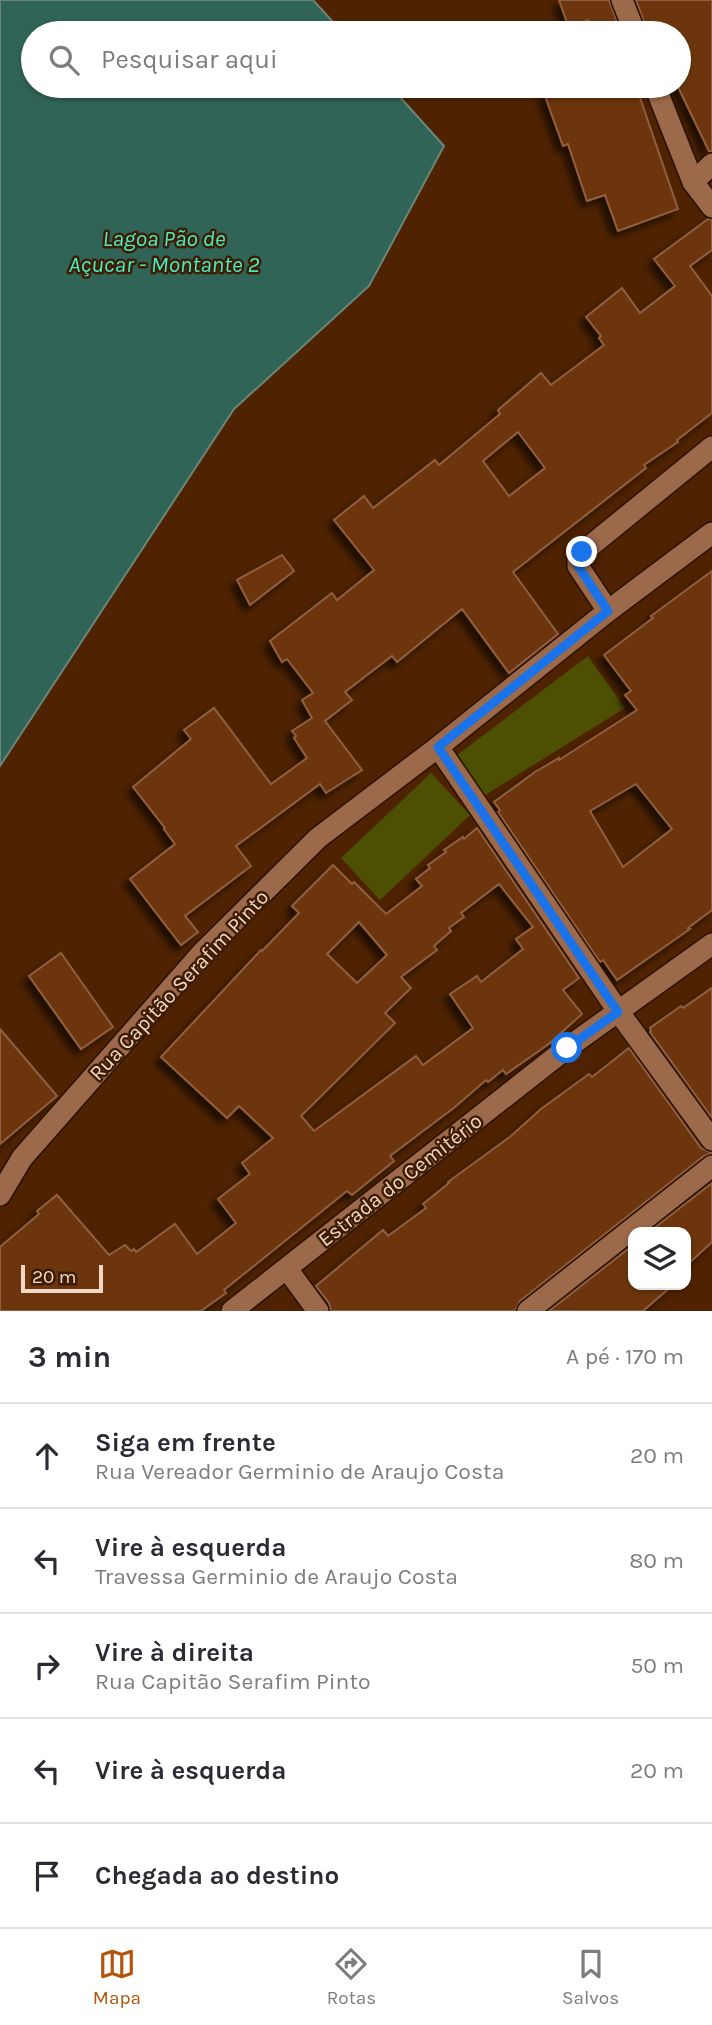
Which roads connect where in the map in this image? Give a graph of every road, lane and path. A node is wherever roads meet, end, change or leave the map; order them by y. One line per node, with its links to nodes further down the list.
1 (622, 0): 2 (street)
2 (630, 21)
3 (660, 98): 5 (street)
4 (712, 164): 5 (street)
5 (693, 183): 6 (street)
6 (712, 207)
7 (712, 447): 9 (street)
8 (712, 533): 9 (street, Rua Capitão Serafim Pinto)
9 (608, 611): 10 (street, Rua Capitão Serafim Pinto)
10 (438, 747): 12 (street); 15 (street, Rua Capitão Serafim Pinto)
11 (712, 944): 12 (street, Estrada do Cemitério)
12 (618, 1012): 13 (street); 16 (street, Estrada do Cemitério)
13 (712, 1140)
14 (712, 1166): 19 (street)
15 (0, 1195)
16 (286, 1269): 17 (street, Estrada do Cemitério); 18 (street)
17 (232, 1311)
18 (318, 1311)
19 (528, 1311)

